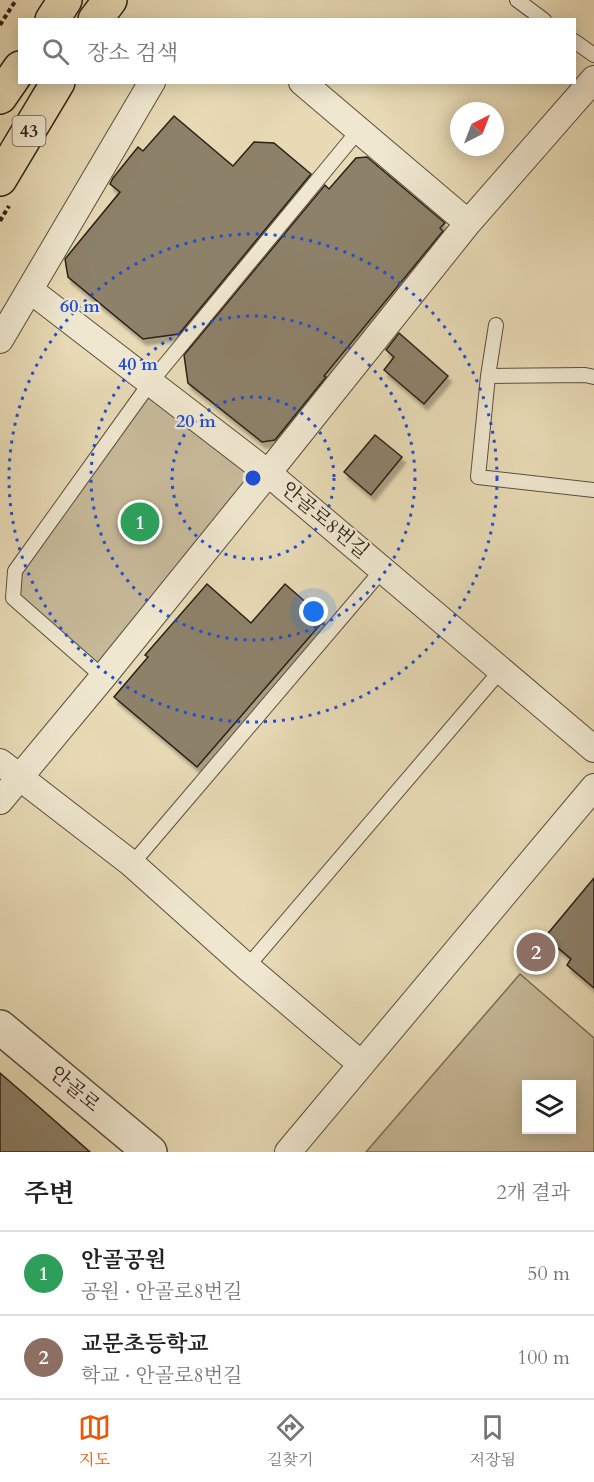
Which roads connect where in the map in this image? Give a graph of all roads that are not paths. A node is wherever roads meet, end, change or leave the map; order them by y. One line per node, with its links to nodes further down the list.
1 (65, 0): 4 (main road)
2 (110, 0): 5 (main road)
3 (517, 0): 6 (lane)
4 (53, 18)
5 (97, 18)
6 (541, 18)
7 (576, 42): 8 (lane)
8 (594, 55)
9 (18, 71): 14 (main road, 43)
10 (57, 84): 16 (main road, 43)
11 (151, 84): 18 (street)
12 (304, 84): 15 (street)
13 (590, 90): 17 (street)
14 (0, 97)
15 (358, 131): 17 (street); 23 (lane)
16 (0, 179)
17 (468, 223): 24 (street)
18 (30, 290): 20 (street); 23 (street)
19 (496, 325): 21 (lane)
20 (0, 340)
21 (488, 376): 22 (lane); 25 (lane)
22 (594, 377)
23 (150, 383): 24 (street); 28 (lane)
24 (268, 473): 26 (street, 안골로8번길); 28 (street, 안골로8번길)
25 (594, 490)
26 (383, 569): 27 (street, 안골로8번길); 33 (lane)
27 (501, 670): 29 (street, 안골로8번길); 34 (lane)
28 (103, 677): 30 (street, 안골로8번길)
29 (594, 749)
30 (9, 770): 32 (street, 안골로8번길); 33 (street)
31 (594, 787): 36 (street)
32 (0, 801)
33 (132, 864): 34 (street)
34 (247, 967): 36 (street)
35 (0, 1027): 37 (street, 안골로)
36 (361, 1064): 38 (street)
37 (150, 1152)
38 (288, 1152)

